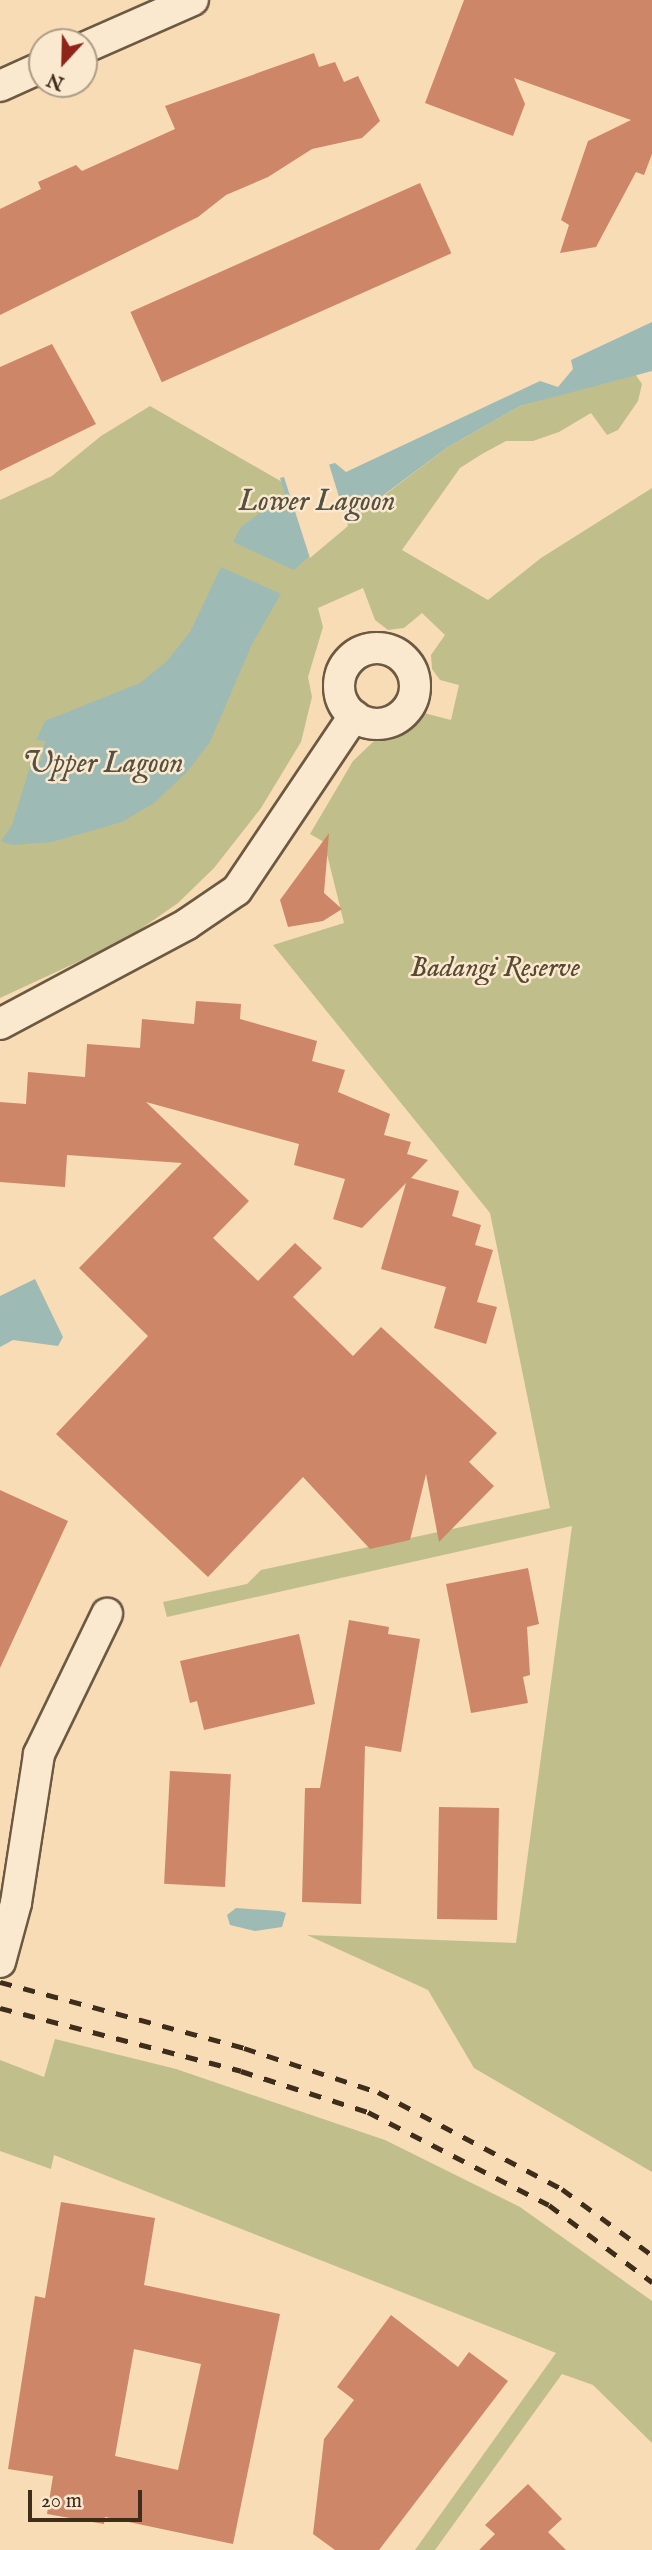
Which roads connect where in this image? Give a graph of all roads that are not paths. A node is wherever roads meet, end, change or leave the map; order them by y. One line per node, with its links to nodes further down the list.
1 (193, 0): 2 (street)
2 (98, 42)
3 (28, 73): 4 (street)
4 (0, 86)
5 (354, 716): 6 (street)
6 (0, 1024)
7 (107, 1614): 8 (street)
8 (13, 1825): 9 (street)
9 (0, 1962)

